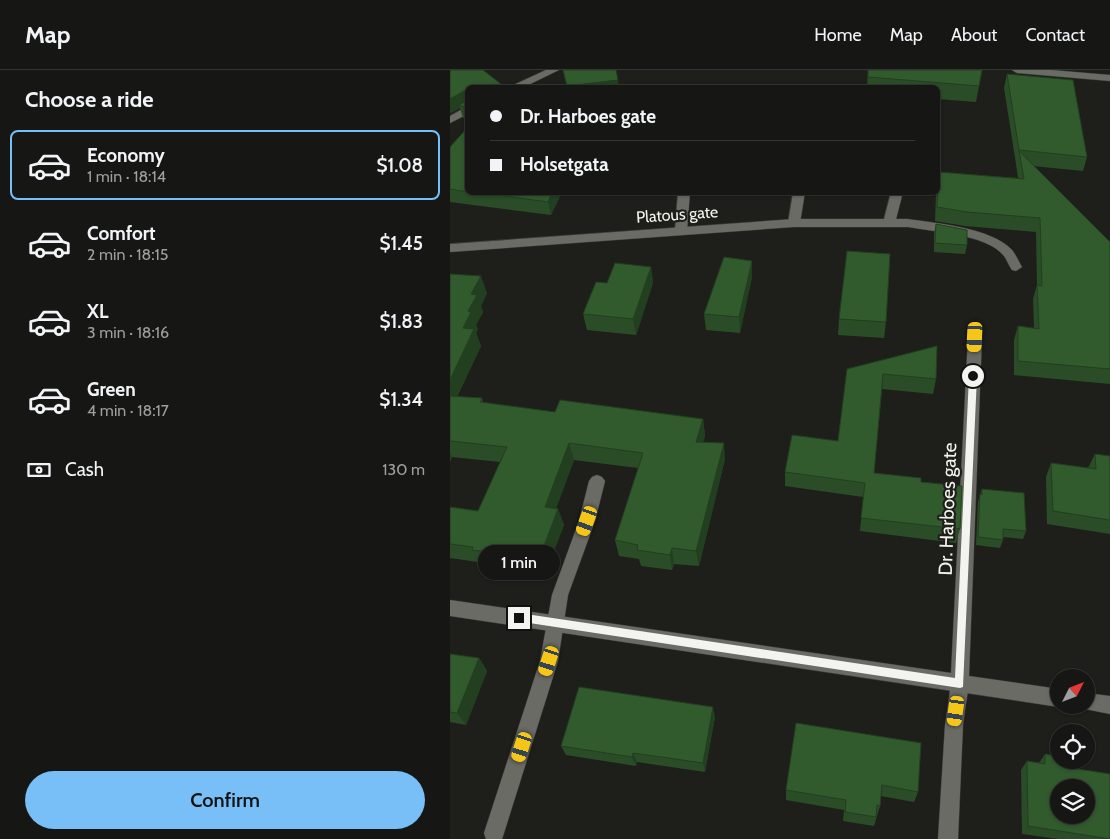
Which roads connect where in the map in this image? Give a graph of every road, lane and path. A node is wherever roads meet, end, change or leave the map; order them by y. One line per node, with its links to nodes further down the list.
1 (554, 70): 4 (street)
2 (1017, 70): 3 (street)
3 (1110, 78)
4 (519, 85)
5 (465, 112): 6 (street)
6 (450, 120)
7 (683, 195): 12 (street)
8 (799, 195): 10 (street)
9 (896, 195): 11 (street)
10 (794, 223): 11 (street, Platous gate); 12 (street, Platous gate)
11 (889, 223): 14 (street, Platous gate)
12 (681, 230): 13 (street, Platous gate)
13 (450, 248)
14 (1016, 267)
15 (975, 337): 19 (street, Dr. Harboes gate)
16 (598, 481): 18 (street)
17 (450, 608): 18 (street)
18 (554, 623): 19 (street); 23 (street)
19 (960, 683): 20 (street); 24 (street, Dr. Harboes gate)
20 (1050, 697)
21 (1095, 704): 22 (street)
22 (1110, 706)
23 (494, 833)
24 (948, 839)

